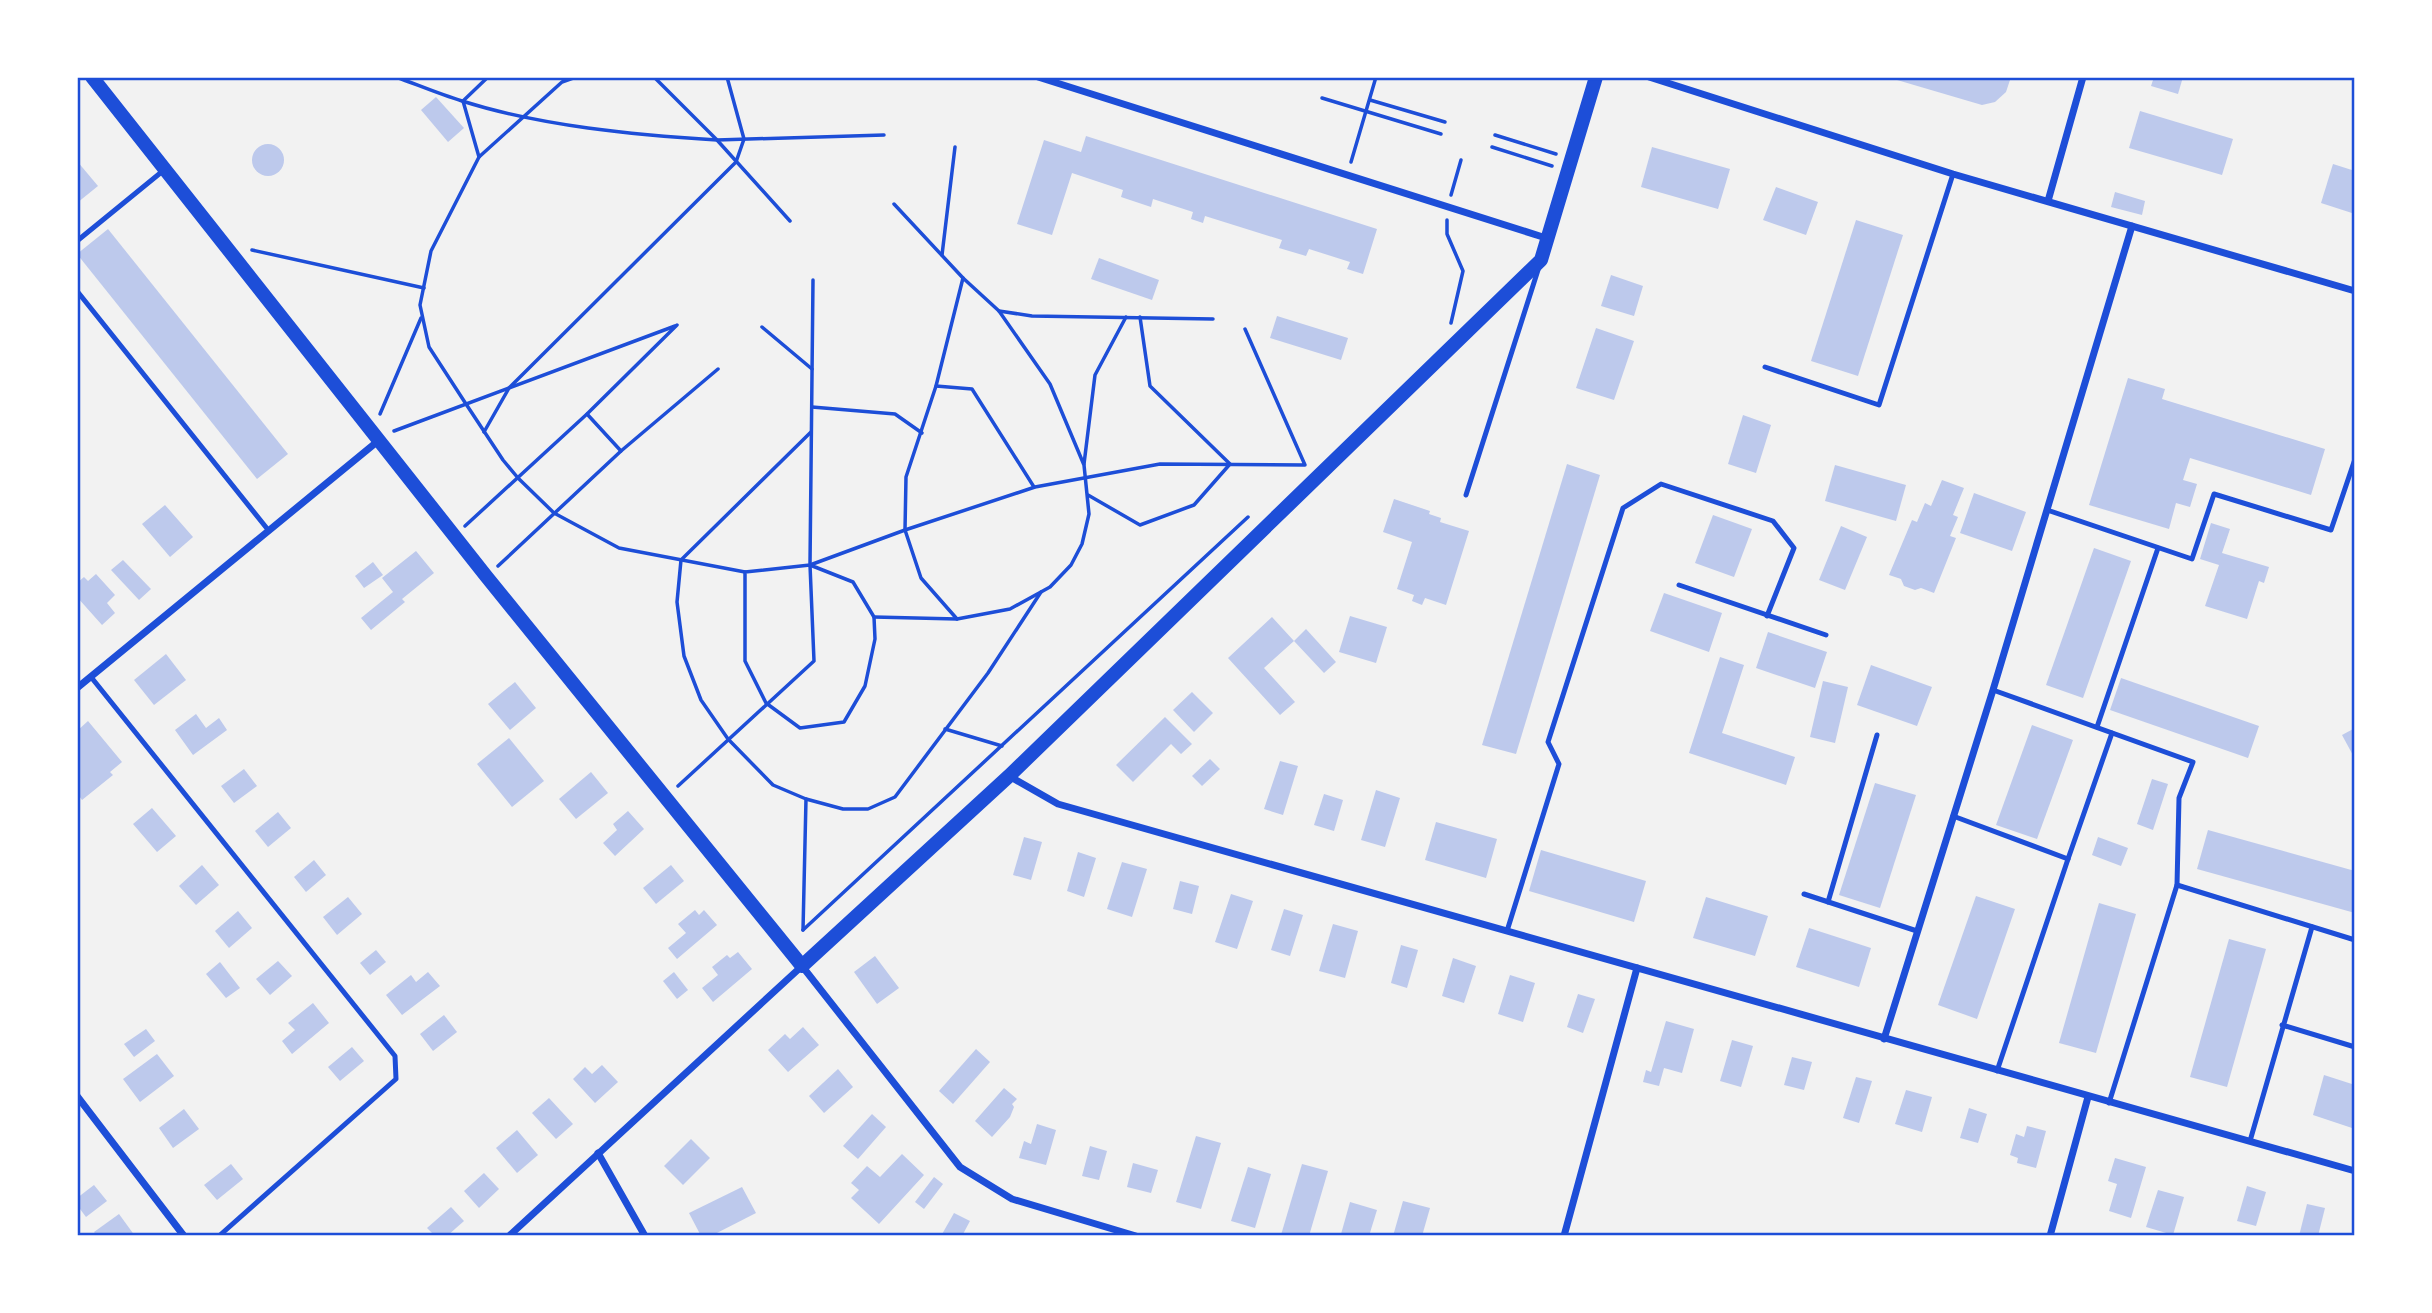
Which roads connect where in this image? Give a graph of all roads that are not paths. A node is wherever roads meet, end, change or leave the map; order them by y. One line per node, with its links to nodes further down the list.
1 (92, 77): 6 (main road)
2 (1038, 77): 10 (street)
3 (1596, 77): 10 (main road)
4 (1649, 77): 7 (street)
5 (2083, 77): 8 (street)
6 (165, 169): 11 (lane); 16 (main road)
7 (1953, 174): 8 (street); 15 (lane)
8 (2048, 201): 9 (street)
9 (2132, 226): 14 (street); 19 (street)
10 (1546, 238): 12 (main road)
11 (77, 241)
12 (1541, 260): 18 (lane); 31 (main road)
13 (77, 291): 20 (lane)
14 (2355, 291)
15 (1765, 367)
16 (378, 441): 20 (street); 41 (main road)
17 (2355, 459): 21 (lane)
18 (1466, 495)
19 (2047, 510): 21 (lane); 27 (street)
20 (269, 531): 25 (street)
21 (2158, 548): 28 (lane)
22 (1679, 585): 23 (lane)
23 (1767, 615): 24 (lane); 39 (lane)
24 (1826, 635)
25 (91, 677): 26 (street); 54 (lane)
26 (77, 688)
27 (1993, 690): 28 (lane); 32 (street)
28 (2097, 727): 29 (lane)
29 (2112, 733): 33 (lane); 34 (lane)
30 (1877, 735): 36 (lane)
31 (1009, 776): 39 (street); 41 (main road)
32 (1953, 816): 33 (lane); 38 (street)
33 (2068, 859): 46 (lane)
34 (2177, 886): 37 (lane); 49 (lane)
35 (1804, 894): 36 (lane)
36 (1828, 902): 38 (lane)
37 (2312, 927): 40 (lane); 43 (lane)
38 (1917, 931): 44 (street)
39 (1507, 932): 42 (street)
40 (2355, 940)
41 (802, 966): 51 (street); 57 (street)
42 (1637, 968): 44 (street); 58 (street)
43 (2282, 1026): 45 (lane); 50 (lane)
44 (1884, 1038): 46 (street)
45 (2355, 1047)
46 (1997, 1071): 48 (street)
47 (77, 1096): 53 (street)
48 (2088, 1097): 49 (street); 59 (street)
49 (2109, 1102): 50 (street)
50 (2250, 1141): 52 (street)
51 (598, 1153): 55 (street); 56 (street)
52 (2355, 1171)
53 (184, 1236)
54 (219, 1236)
55 (509, 1236)
56 (645, 1236)
57 (1136, 1236)
58 (1564, 1236)
59 (2050, 1236)

